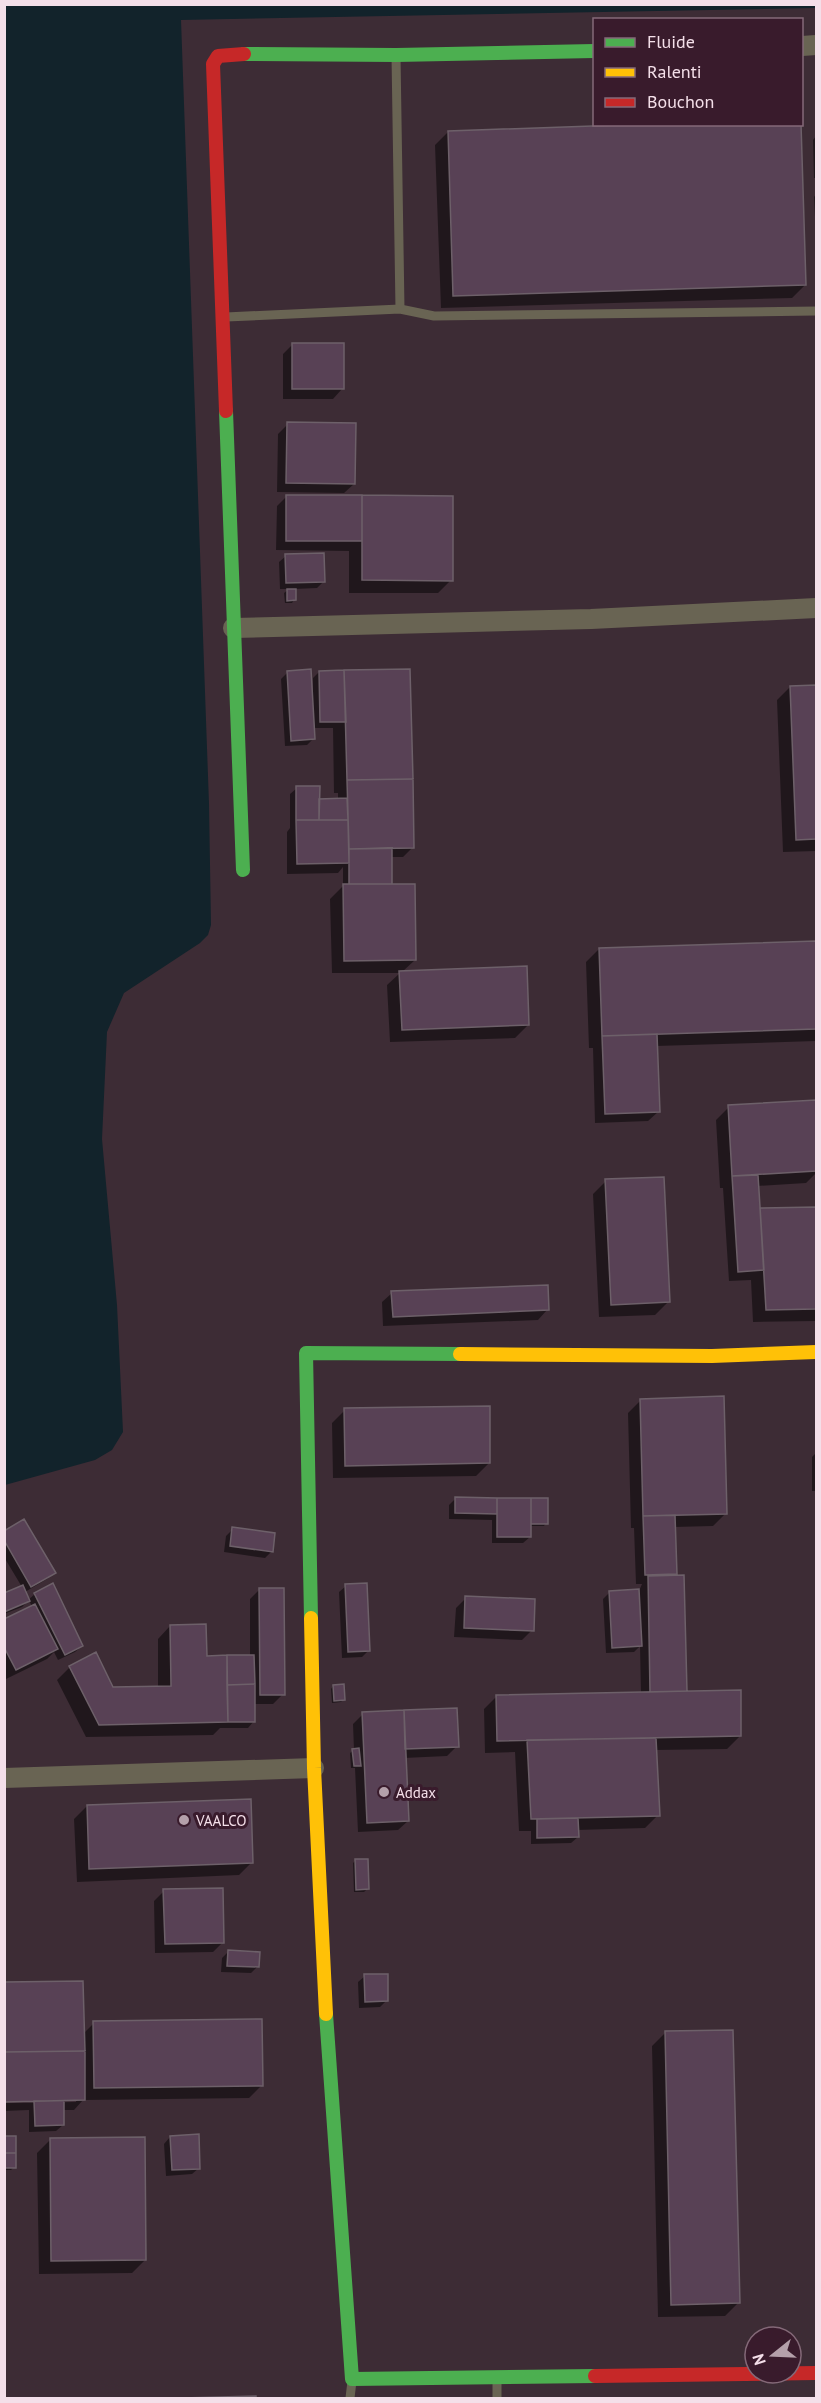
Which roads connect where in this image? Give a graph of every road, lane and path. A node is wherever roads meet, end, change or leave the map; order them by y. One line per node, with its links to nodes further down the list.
1 (593, 51): 2 (street)
2 (396, 55): 3 (lane); 5 (street)
3 (400, 309): 4 (lane); 5 (lane)
4 (816, 311)
5 (222, 317): 7 (street)
6 (816, 608): 7 (street)
7 (233, 628): 8 (street)
8 (243, 870)
9 (816, 1353): 10 (street)
10 (314, 1768): 11 (street); 13 (street)
11 (4, 1778)
12 (816, 2373): 14 (street)
13 (352, 2379): 14 (street); 15 (lane)
14 (497, 2379): 16 (lane)
15 (350, 2398)
16 (497, 2398)

